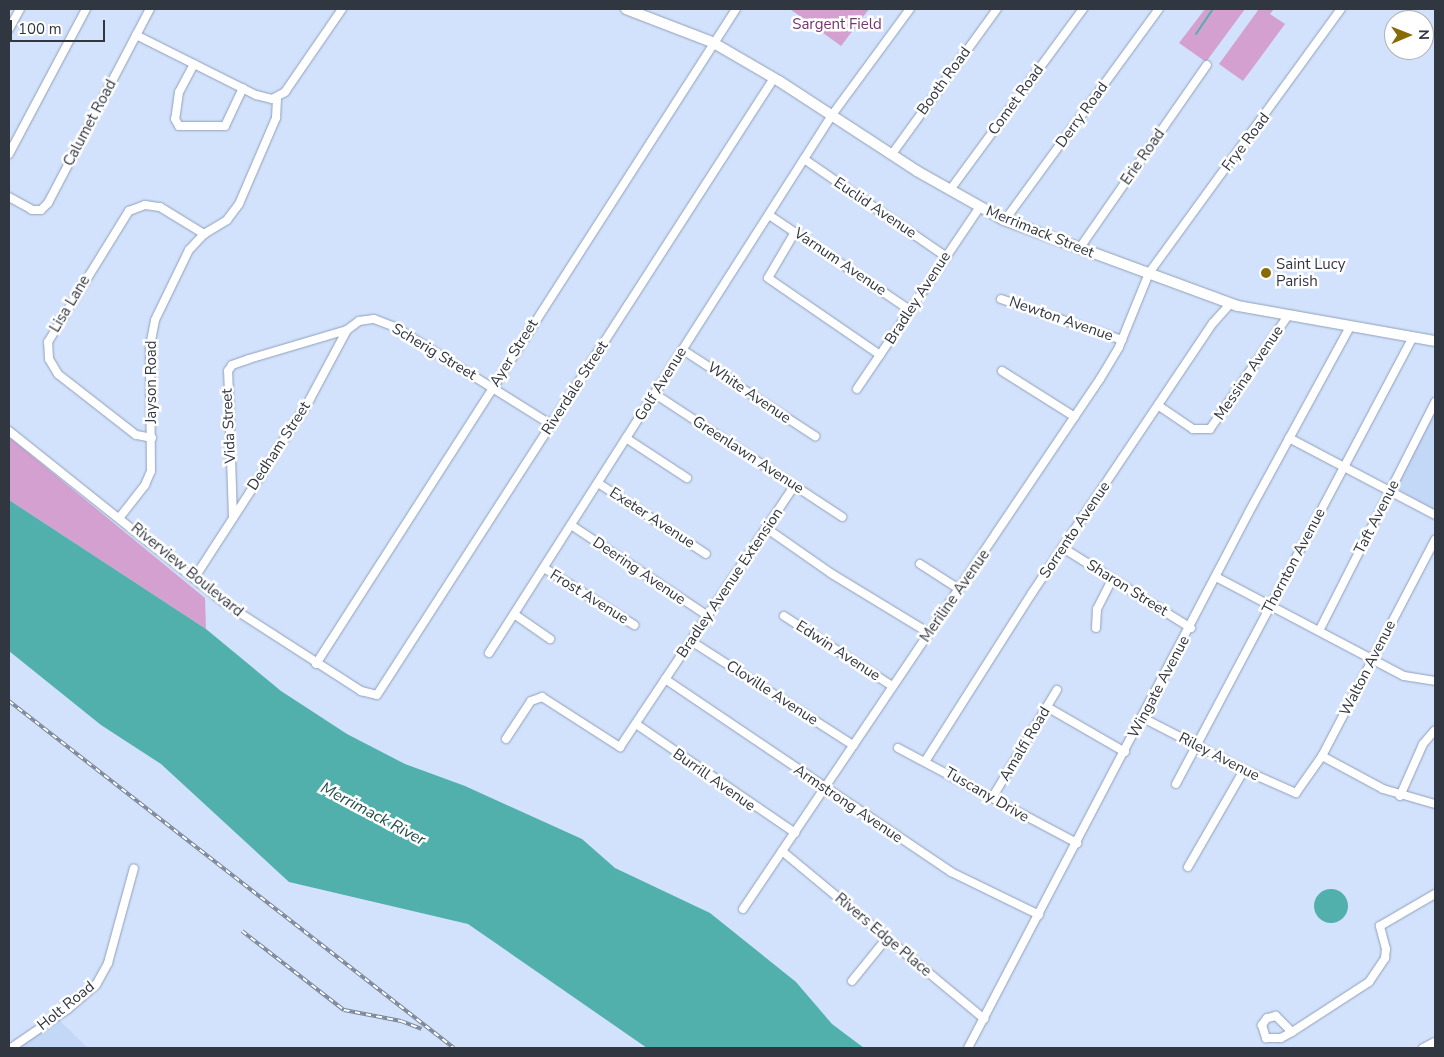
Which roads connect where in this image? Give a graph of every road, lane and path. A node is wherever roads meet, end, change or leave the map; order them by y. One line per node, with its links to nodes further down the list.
1 (20, 9): 12 (street)
2 (86, 9): 21 (street)
3 (150, 9): 13 (street, Calumet Road)
4 (342, 9): 19 (street)
5 (626, 9): 14 (main road, Merrimack Street)
6 (736, 9): 14 (street, Ayer Street)
7 (910, 9): 20 (street, Golf Avenue)
8 (997, 9): 22 (street, Booth Road)
9 (1083, 9): 24 (street, Comet Road)
10 (1159, 9): 28 (street, Derry Road)
11 (1341, 9): 33 (street, Frye Road)
12 (9, 29)
13 (136, 35): 15 (street); 25 (street, Calumet Road)
14 (712, 42): 17 (main road, Merrimack Street); 46 (street, Ayer Street)
15 (194, 64): 18 (street); 18 (street)
16 (1208, 66): 31 (street, Erie Road)
17 (774, 78): 20 (main road, Merrimack Street); 52 (street, Riverdale Street)
18 (243, 88): 19 (street)
19 (278, 98): 30 (street, Jayson Road)
20 (832, 115): 22 (main road, Merrimack Street); 23 (street, Golf Avenue)
21 (9, 154)
22 (892, 154): 24 (main road, Merrimack Street)
23 (804, 159): 27 (street, Golf Avenue); 32 (street, Euclid Avenue)
24 (950, 190): 26 (main road, Merrimack Street)
25 (9, 197)
26 (979, 208): 28 (main road, Merrimack Street); 32 (street, Bradley Avenue)
27 (769, 215): 29 (street, Varnum Avenue); 43 (street, Golf Avenue)
28 (1005, 220): 31 (main road, Merrimack Street)
29 (795, 232): 36 (street, Varnum Avenue); 44 (street)
30 (204, 234): 55 (street, Jayson Road); 55 (street, Lisa Lane)
31 (1079, 249): 33 (main road, Merrimack Street)
32 (945, 256): 36 (street, Bradley Avenue)
33 (1149, 273): 35 (main road, Merrimack Street); 41 (street, Meriline Avenue)
34 (1001, 299): 41 (street, Newton Avenue)
35 (1230, 304): 37 (main road, Merrimack Street); 50 (street, Sorrento Avenue)
36 (910, 310): 44 (street, Bradley Avenue)
37 (1287, 318): 38 (main road, Merrimack Street); 50 (street, Messina Avenue)
38 (1350, 327): 40 (main road, Merrimack Street); 57 (street, Wingate Avenue)
39 (346, 330): 46 (street, Scherig Street); 66 (street, Dedham Street); 66 (street, Vida Street)
40 (1412, 337): 42 (main road, Merrimack Street); 58 (street, Thornton Avenue)
41 (1122, 340): 51 (street, Meriline Avenue)
42 (1435, 341)
43 (683, 350): 48 (street, Golf Avenue); 54 (street, White Avenue)
44 (880, 355): 47 (street, Bradley Avenue)
45 (1002, 371): 51 (street)
46 (492, 388): 52 (street, Scherig Street); 93 (street, Ayer Street)
47 (857, 389)
48 (655, 394): 56 (street, Golf Avenue); 61 (street, Greenlawn Avenue)
49 (1435, 402): 62 (street, Taft Avenue)
50 (1159, 406): 70 (street, Sorrento Avenue)
51 (1075, 417): 79 (street, Meriline Avenue)
52 (552, 425): 98 (street, Riverdale Street)
53 (9, 431): 64 (street, Riverview Boulevard)
54 (815, 436)
55 (152, 438): 64 (street, Jayson Road)
56 (626, 438): 59 (street); 60 (street, Golf Avenue)
57 (1289, 438): 58 (street); 76 (street, Wingate Avenue)
58 (1344, 467): 62 (street); 80 (street, Thornton Avenue)
59 (687, 478)
60 (598, 483): 67 (street, Golf Avenue); 71 (street, Exeter Avenue)
61 (794, 486): 65 (street, Greenlawn Avenue); 68 (street, Bradley Avenue Extension)
62 (1390, 491): 63 (street); 87 (street, Taft Avenue)
63 (1435, 515)
64 (120, 517): 77 (street, Riverview Boulevard)
65 (842, 517)
66 (233, 518): 77 (street, Dedham Street)
67 (571, 525): 75 (street, Golf Avenue); 82 (street, Deering Avenue)
68 (766, 528): 82 (street, Bradley Avenue Extension); 88 (street)
69 (1435, 540): 72 (street, Walton Avenue)
70 (1063, 548): 78 (street, Sharon Street); 109 (street, Sorrento Avenue)
71 (706, 554)
72 (1427, 556): 73 (street); 92 (street, Walton Avenue)
73 (1435, 560)
74 (920, 564): 79 (street)
75 (544, 568): 81 (street, Golf Avenue); 84 (street, Frost Avenue)
76 (1216, 576): 80 (street); 86 (street, Wingate Avenue)
77 (195, 577): 93 (street, Riverview Boulevard)
78 (1112, 579): 85 (street); 86 (street, Sharon Street)
79 (959, 589): 88 (street, Meriline Avenue)
80 (1271, 606): 87 (street); 105 (street, Thornton Avenue)
81 (514, 614): 89 (street); 91 (street, Golf Avenue)
82 (708, 616): 90 (street, Bradley Avenue Extension)
83 (784, 616): 96 (street, Edwin Avenue)
84 (634, 625)
85 (1096, 628)
86 (1191, 628): 100 (street, Wingate Avenue)
87 (1318, 631): 92 (street)
88 (929, 633): 96 (street, Meriline Avenue)
89 (550, 640)
90 (691, 641): 94 (street, Bradley Avenue Extension); 104 (street, Cloville Avenue)
91 (489, 653)
92 (1372, 660): 95 (street); 108 (street, Walton Avenue)
93 (316, 664): 98 (street, Riverview Boulevard)
94 (665, 680): 101 (street); 112 (street, Armstrong Avenue)
95 (1435, 681)
96 (892, 686): 104 (street, Meriline Avenue)
97 (1057, 690): 99 (street, Amalfi Road)
98 (374, 696)
99 (1047, 707): 107 (street); 115 (street, Amalfi Road)
100 (1143, 718): 105 (street, Riley Avenue); 107 (street, Wingate Avenue)
101 (636, 724): 103 (street); 117 (street, Burrill Avenue)
102 (1435, 730): 114 (street)
103 (506, 740)
104 (853, 745): 112 (street, Meriline Avenue)
105 (1196, 746): 110 (street, Riley Avenue); 111 (street, Thornton Avenue)
106 (898, 748): 109 (street, Tuscany Drive)
107 (1125, 752): 118 (street, Wingate Avenue)
108 (1322, 756): 113 (street, Walton Avenue); 114 (street)
109 (926, 760): 115 (street, Tuscany Drive)
110 (1244, 770): 113 (street, Riley Avenue); 120 (street)
111 (1176, 784)
112 (824, 788): 117 (street, Meriline Avenue); 124 (street, Armstrong Avenue)
113 (1296, 793)
114 (1400, 796): 116 (street)
115 (992, 798): 118 (street, Tuscany Drive)
116 (1435, 804)
117 (795, 833): 119 (street, Meriline Avenue)
118 (1077, 843): 124 (street, Wingate Avenue)
119 (782, 851): 123 (street, Meriline Avenue); 125 (street, Rivers Edge Place)
120 (1188, 867)
121 (134, 868): 130 (street, Holt Road)
122 (1435, 894): 128 (street)
123 (744, 909)
124 (1039, 915): 127 (street, Wingate Avenue)
125 (887, 938): 126 (street); 127 (street, Rivers Edge Place)
126 (852, 981)
127 (984, 1019): 131 (street, Wingate Avenue)
128 (1292, 1032)
129 (1435, 1042): 132 (street)
130 (11, 1048)
131 (968, 1048)
132 (1423, 1048)

